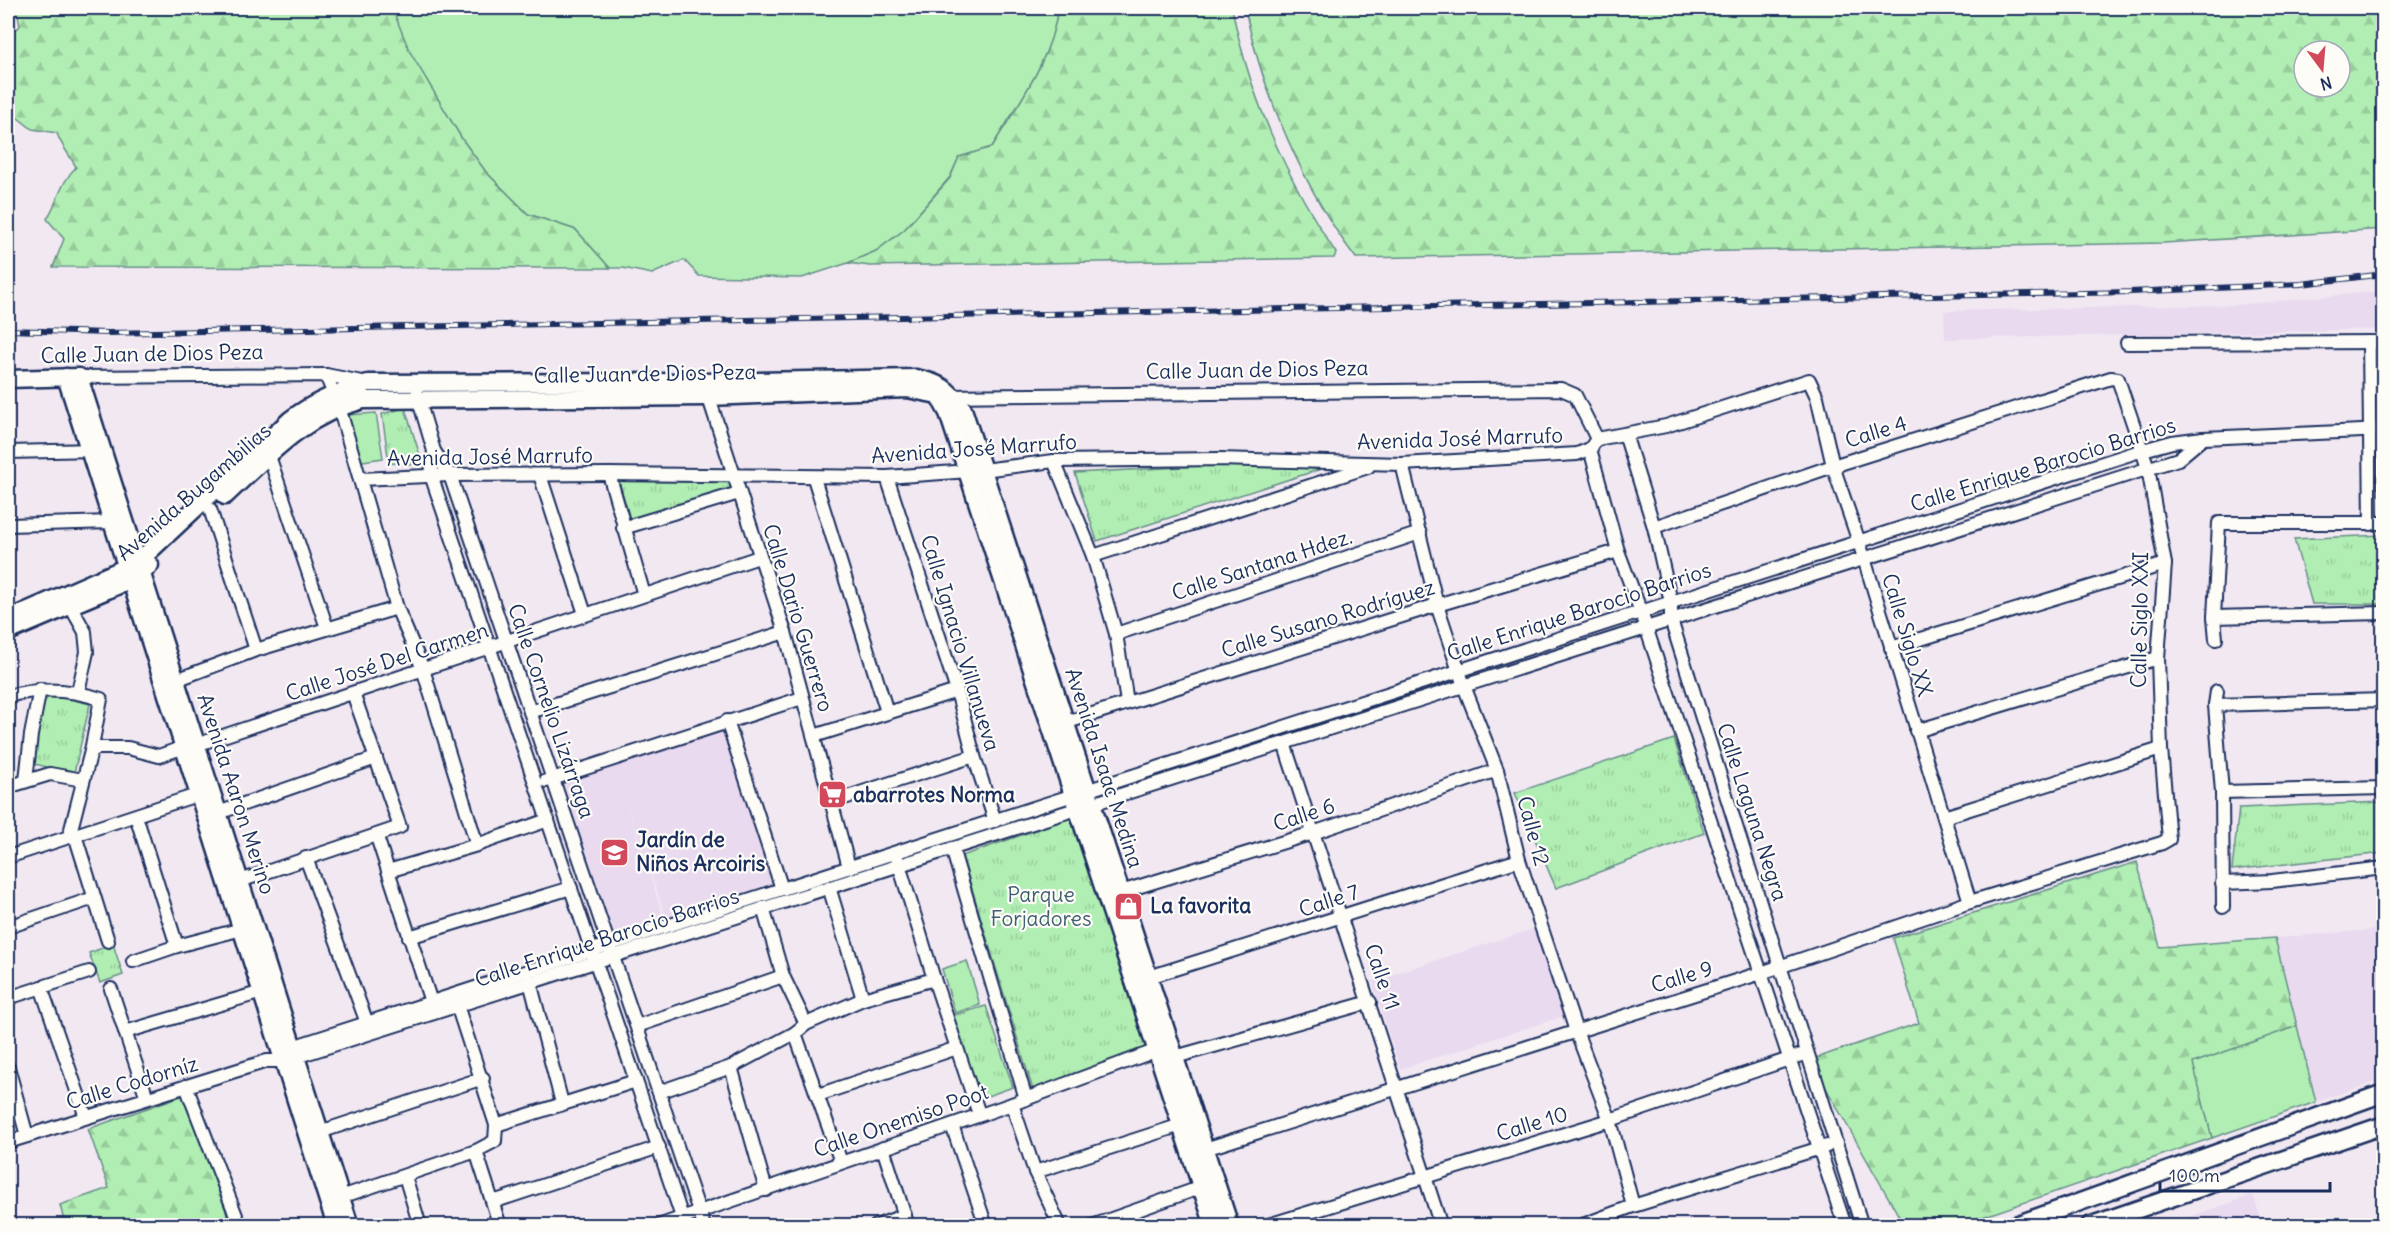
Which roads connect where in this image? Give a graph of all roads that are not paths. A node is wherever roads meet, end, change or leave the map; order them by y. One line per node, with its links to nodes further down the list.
1 (2370, 342): 2 (street); 3 (street); 15 (street)
2 (2384, 342)
3 (2127, 343)
4 (326, 375): 5 (street, Calle Juan de Dios Peza); 8 (street, Calle Juan de Dios Peza); 13 (street)
5 (72, 377): 6 (main road, Calle Juan de Dios Peza); 20 (main road, Avenida Aaron Merino)
6 (8, 378)
7 (2111, 378): 22 (street, Calle Siglo XXI); 28 (street, Calle 4)
8 (368, 383): 9 (main road, Calle Juan de Dios Peza); 13 (main road, Calle Juan de Dios Peza)
9 (413, 383): 10 (main road, Calle Juan de Dios Peza); 14 (street, Calle Cornelio Lizárraga)
10 (706, 389): 12 (main road, Calle Juan de Dios Peza); 14 (main road, Calle Juan de Dios Peza); 35 (street, Calle Dario Guerrero)
11 (1561, 389): 12 (street, Calle Juan de Dios Peza); 19 (street, Calle Laguna Negra)
12 (945, 395): 30 (main road, Avenida Isaac Medina)
13 (336, 400): 14 (main road, Calle Juan de Dios Peza); 21 (main road, Avenida Bugambilias); 38 (street)
14 (418, 400): 23 (street, Calle Cornelio Lizárraga)
15 (2370, 430): 16 (street); 18 (street); 42 (street)
16 (2384, 430)
17 (1624, 434): 19 (street); 28 (street, Calle Siglo XX); 44 (street, Calle Laguna Negra)
18 (2203, 438): 22 (street, Calle Enrique Barocio Barrios); 29 (street, Calle Enrique Barocio Barrios)
19 (1594, 444): 27 (street, Avenida José Marrufo); 48 (street, Calle Laguna Negra)
20 (96, 450): 24 (street); 41 (main road, Avenida Aaron Merino); 53 (main road, Avenida Aaron Merino)
21 (266, 450): 40 (main road, Avenida Bugambilias); 53 (main road, Avenida Bugambilias); 66 (street)
22 (2143, 450): 29 (street, Calle Siglo XXI); 47 (street, Calle Enrique Barocio Barrios)
23 (435, 451): 32 (street, Calle Cornelio Lizárraga); 34 (street, Calle Cornelio Lizárraga)
24 (8, 452)
25 (1054, 461): 26 (street, Avenida José Marrufo); 30 (street, Avenida José Marrufo); 49 (street)
26 (1378, 464): 27 (street, Avenida José Marrufo); 49 (street)
27 (1402, 464): 46 (street, Calle 12)
28 (1833, 466): 44 (street, Calle 4); 47 (street, Calle Siglo XX)
29 (2148, 468): 51 (street, Calle Enrique Barocio Barrios); 52 (street, Calle Siglo XXI)
30 (975, 471): 36 (street, Avenida José Marrufo); 93 (main road, Avenida Isaac Medina)
31 (609, 474): 33 (street, Avenida José Marrufo); 35 (street, Avenida José Marrufo); 45 (street)
32 (450, 475): 33 (street, Avenida José Marrufo); 34 (street, Avenida José Marrufo); 71 (street, Calle Cornelio Lizárraga)
33 (540, 475): 61 (street)
34 (431, 476): 38 (street, Avenida José Marrufo); 72 (street, Calle Cornelio Lizárraga)
35 (734, 477): 37 (street, Avenida José Marrufo); 39 (street, Calle Dario Guerrero)
36 (887, 477): 37 (street, Avenida José Marrufo); 81 (street, Calle Ignacio Villanueva)
37 (814, 478): 91 (street)
38 (360, 479): 58 (street)
39 (739, 494): 45 (street); 50 (street, Calle Dario Guerrero)
40 (210, 509): 53 (main road, Avenida Bugambilias); 74 (street)
41 (112, 522): 43 (street); 53 (main road, Avenida Aaron Merino)
42 (2377, 524): 62 (street)
43 (8, 525)
44 (1654, 527): 55 (street, Calle Laguna Negra)
45 (623, 528): 54 (street)
46 (1420, 533): 57 (street, Calle 12); 69 (street, Calle Santana Hdez.)
47 (1859, 542): 51 (street, Calle Siglo XX); 55 (street, Calle Enrique Barocio Barrios)
48 (1618, 551): 57 (street, Calle Susano Rodríguez); 59 (street, Calle Laguna Negra)
49 (1093, 556): 69 (street)
50 (759, 557): 54 (street, Calle José Del Carmen); 68 (street, Calle Dario Guerrero)
51 (1863, 558): 64 (street, Calle Enrique Barocio Barrios); 73 (street, Calle Siglo XX)
52 (2165, 564): 73 (street); 75 (street, Calle Siglo XXI)
53 (134, 571): 56 (main road, Avenida Bugambilias); 63 (main road, Avenida Bugambilias); 78 (main road, Avenida Aaron Merino); 97 (main road, Avenida Aaron Merino)
54 (644, 596): 61 (street, Calle José Del Carmen)
55 (1671, 602): 59 (street, Calle Enrique Barocio Barrios); 64 (street, Calle Laguna Negra)
56 (70, 605): 67 (main road, Avenida Bugambilias); 83 (street)
57 (1437, 605): 77 (street, Calle 12); 88 (street, Calle Susano Rodríguez)
58 (397, 608): 66 (street); 76 (street)
59 (1641, 612): 65 (street, Calle Laguna Negra); 77 (street, Calle Enrique Barocio Barrios)
60 (2384, 613): 62 (street)
61 (585, 614): 71 (street, Calle José Del Carmen)
62 (2214, 616): 70 (street)
63 (8, 619)
64 (1671, 620): 65 (street, Calle Enrique Barocio Barrios); 117 (street, Calle Laguna Negra)
65 (1646, 627): 79 (street, Calle Enrique Barocio Barrios); 119 (street, Calle Laguna Negra)
66 (327, 628): 74 (street)
67 (8, 632)
68 (785, 632): 86 (street, Calle Dario Guerrero); 90 (street)
69 (1116, 634): 88 (street)
70 (2216, 639)
71 (507, 643): 72 (street, Calle José Del Carmen); 90 (street, Calle Cornelio Lizárraga)
72 (490, 648): 76 (street, Calle José Del Carmen); 107 (street, Calle Cornelio Lizárraga)
73 (1891, 648): 94 (street, Calle Siglo XX)
74 (256, 650): 78 (street)
75 (2158, 658): 94 (street); 98 (street, Calle Siglo XXI)
76 (423, 669): 84 (street, Calle José Del Carmen); 124 (street)
77 (1459, 671): 79 (street, Calle 12); 111 (street, Calle Enrique Barocio Barrios)
78 (176, 680): 97 (main road, Avenida Aaron Merino)
79 (1464, 686): 96 (street, Calle Enrique Barocio Barrios); 102 (street, Calle 12)
80 (40, 689): 83 (street); 85 (street); 104 (street)
81 (957, 691): 91 (street); 100 (street, Calle Ignacio Villanueva)
82 (2217, 691): 89 (street)
83 (78, 692): 99 (street)
84 (353, 693): 97 (street, Calle José Del Carmen); 101 (street)
85 (8, 696)
86 (802, 698): 92 (street); 95 (street, Calle Dario Guerrero)
87 (2384, 700): 89 (street)
88 (1127, 702): 93 (street, Calle Susano Rodríguez)
89 (2215, 705): 110 (street)
90 (530, 712): 103 (street, Calle Cornelio Lizárraga)
91 (887, 712): 95 (street)
92 (727, 721): 103 (street); 137 (street)
93 (1058, 725): 111 (main road, Avenida Isaac Medina)
94 (1916, 731): 115 (street, Calle Siglo XX)
95 (814, 736): 112 (street, Calle Dario Guerrero)
96 (1284, 743): 111 (street, Calle Enrique Barocio Barrios); 120 (street, Calle 11)
97 (190, 746): 99 (street, Calle José Del Carmen); 109 (main road, Avenida Aaron Merino)
98 (2161, 749): 115 (street); 123 (street, Calle Siglo XXI)
99 (91, 751): 105 (street)
100 (974, 756): 112 (street); 118 (street, Calle Ignacio Villanueva)
101 (376, 758): 113 (street); 122 (street)
102 (1497, 771): 120 (street, Calle 6); 129 (street, Calle 12)
103 (553, 779): 107 (street); 149 (street, Calle Cornelio Lizárraga)
104 (26, 780): 105 (street); 106 (street)
105 (83, 780): 121 (street)
106 (8, 785)
107 (536, 785): 116 (street, Calle Cornelio Lizárraga)
108 (2384, 788): 110 (street)
109 (205, 792): 113 (main road, Avenida Aaron Merino); 114 (street); 145 (main road, Avenida Aaron Merino)
110 (2222, 792): 134 (street)
111 (1083, 799): 118 (street, Calle Enrique Barocio Barrios); 125 (street, Calle Enrique Barocio Barrios); 138 (main road, Avenida Isaac Medina); 174 (main road, Avenida Isaac Medina)
112 (832, 802): 130 (street, Calle Dario Guerrero)
113 (218, 813): 133 (main road, Avenida Aaron Merino)
114 (136, 816): 121 (street); 148 (street)
115 (1944, 817): 140 (street, Calle Siglo XX)
116 (548, 820): 124 (street); 136 (street, Calle Cornelio Lizárraga)
117 (1734, 820): 119 (street); 152 (street, Calle Laguna Negra)
118 (994, 821): 128 (street, Calle Enrique Barocio Barrios)
119 (1713, 827): 154 (street, Calle Laguna Negra)
120 (1313, 833): 138 (street, Calle 6); 143 (street, Calle 11)
121 (72, 836): 126 (street); 139 (street)
122 (377, 837): 127 (street); 132 (street)
123 (2169, 839): 140 (street, Calle 9)
124 (477, 845): 132 (street)
125 (952, 848): 128 (street, Calle Enrique Barocio Barrios); 188 (street)
126 (8, 857)
127 (306, 858): 133 (street); 167 (street)
128 (898, 859): 130 (street, Calle Enrique Barocio Barrios); 135 (street, Calle Enrique Barocio Barrios); 157 (street)
129 (1519, 860): 143 (street, Calle 7); 170 (street, Calle 12)
130 (849, 867): 137 (street, Calle Enrique Barocio Barrios)
131 (2384, 868): 134 (street)
132 (388, 871): 146 (street)
133 (240, 881): 176 (main road, Avenida Aaron Merino)
134 (2222, 882): 141 (street)
135 (830, 887): 142 (street, Calle Enrique Barocio Barrios); 163 (street)
136 (571, 888): 146 (street); 150 (street, Calle Cornelio Lizárraga)
137 (782, 889): 149 (street, Calle Enrique Barocio Barrios)
138 (1121, 892): 156 (main road, Avenida Isaac Medina)
139 (94, 898): 144 (street); 147 (street)
140 (1970, 902): 152 (street, Calle 9)
141 (2223, 907)
142 (763, 908): 149 (street, Calle Enrique Barocio Barrios); 155 (street)
143 (1341, 918): 156 (street, Calle 7); 166 (street, Calle 11)
144 (8, 927)
145 (242, 929): 148 (street); 161 (main road, Avenida Aaron Merino)
146 (409, 937): 165 (street)
147 (108, 941)
148 (177, 946): 151 (street)
149 (611, 950): 150 (street, Calle Enrique Barocio Barrios); 169 (street, Calle Cornelio Lizárraga)
150 (594, 956): 158 (street, Calle Enrique Barocio Barrios); 164 (street, Calle Enrique Barocio Barrios); 181 (street, Calle Cornelio Lizárraga)
151 (133, 961)
152 (1780, 966): 154 (street, Calle 9); 175 (street, Calle Laguna Negra)
153 (90, 972): 159 (street)
154 (1761, 973): 170 (street, Calle 9); 177 (street, Calle Laguna Negra)
155 (783, 976): 168 (street); 169 (street)
156 (1149, 977): 174 (main road, Avenida Isaac Medina)
157 (934, 979): 163 (street); 173 (street)
158 (530, 982): 164 (street, Calle Enrique Barocio Barrios); 189 (street)
159 (41, 987): 162 (street); 192 (street)
160 (111, 989): 171 (street)
161 (262, 992): 171 (street); 176 (main road, Avenida Aaron Merino)
162 (8, 998)
163 (863, 999): 168 (street)
164 (456, 1000): 165 (street, Calle Enrique Barocio Barrios); 176 (street, Calle Enrique Barocio Barrios); 180 (street)
165 (430, 1002): 167 (street, Calle Enrique Barocio Barrios)
166 (1370, 1002): 174 (street, Calle Onemiso Poot); 183 (street, Calle 11)
167 (367, 1023): 176 (street, Calle Enrique Barocio Barrios)
168 (806, 1024): 172 (street)
169 (637, 1026): 184 (street, Calle Cornelio Lizárraga)
170 (1576, 1030): 183 (street, Calle 9); 193 (street, Calle 12)
171 (125, 1032): 187 (street)
172 (795, 1033): 178 (street); 186 (street)
173 (957, 1048): 186 (street); 191 (street)
174 (1168, 1051): 188 (street, Calle Onemiso Poot); 196 (main road, Avenida Isaac Medina); 204 (main road, Avenida Isaac Medina)
175 (1808, 1053): 177 (street, Calle 10); 201 (street, Calle Laguna Negra)
176 (284, 1055): 182 (street, Calle Codorníz); 198 (main road, Avenida Aaron Merino); 223 (main road, Avenida Aaron Merino)
177 (1790, 1059): 193 (street, Calle 10); 205 (street, Calle Laguna Negra)
178 (731, 1067): 184 (street); 213 (street)
179 (8, 1071): 199 (street)
180 (483, 1078): 194 (street); 198 (street)
181 (636, 1081): 189 (street); 202 (street, Calle Cornelio Lizárraga)
182 (186, 1086): 187 (street, Calle Codorníz); 222 (street)
183 (1398, 1088): 204 (street, Calle 9); 210 (street, Calle 11)
184 (659, 1092): 218 (street, Calle Cornelio Lizárraga)
185 (2384, 1093): 211 (main road)
186 (818, 1095): 207 (street)
187 (147, 1098): 192 (street, Calle Codorníz)
188 (1026, 1099): 190 (street, Calle Onemiso Poot)
189 (562, 1103): 194 (street)
190 (1012, 1104): 191 (street, Calle Onemiso Poot); 208 (street)
191 (979, 1114): 195 (street, Calle Onemiso Poot)
192 (86, 1117): 199 (street, Calle Codorníz)
193 (1610, 1120): 210 (street, Calle 10); 216 (street, Calle 12)
194 (496, 1125): 206 (street)
195 (952, 1125): 203 (street, Calle Onemiso Poot); 230 (street)
196 (1181, 1125): 208 (street); 212 (main road, Avenida Isaac Medina)
197 (2384, 1125): 217 (main road)
198 (320, 1132): 214 (main road, Avenida Aaron Merino)
199 (27, 1136): 200 (street, Calle Codorníz)
200 (8, 1142)
201 (1836, 1143): 205 (street); 240 (street, Calle Laguna Negra)
202 (659, 1148): 215 (street); 221 (street, Calle Cornelio Lizárraga)
203 (883, 1148): 207 (street, Calle Onemiso Poot); 220 (street)
204 (1205, 1149): 235 (main road, Avenida Isaac Medina)
205 (1820, 1149): 216 (street); 239 (street, Calle Laguna Negra)
206 (476, 1151): 209 (street); 215 (street)
207 (841, 1162): 213 (street, Calle Onemiso Poot)
208 (1035, 1172): 231 (street)
209 (405, 1176): 214 (street); 225 (street)
210 (1426, 1178): 236 (street, Calle 10); 237 (street, Calle 11)
211 (2132, 1182): 217 (main road); 241 (main road)
212 (1202, 1187): 219 (street); 234 (main road, Avenida Isaac Medina)
213 (766, 1190): 218 (street, Calle Onemiso Poot)
214 (341, 1197): 224 (main road, Avenida Aaron Merino)
215 (493, 1202): 226 (street)
216 (1633, 1206): 238 (street)
217 (2141, 1208): 242 (main road)
218 (699, 1211): 221 (street, Calle Onemiso Poot); 228 (street, Calle Cornelio Lizárraga)
219 (1131, 1212): 232 (street); 233 (street)
220 (906, 1220): 229 (street)
221 (684, 1221): 227 (street, Calle Onemiso Poot)
222 (240, 1226)
223 (336, 1226)
224 (350, 1226)
225 (420, 1226)
226 (500, 1226)
227 (658, 1226)
228 (704, 1226)
229 (876, 1226)
230 (986, 1226)
231 (1060, 1226)
232 (1092, 1226)
233 (1136, 1226)
234 (1214, 1226)
235 (1230, 1226)
236 (1265, 1226)
237 (1441, 1226)
238 (1580, 1226)
239 (1845, 1226)
240 (1862, 1226)
241 (2013, 1226)
242 (2089, 1226)

